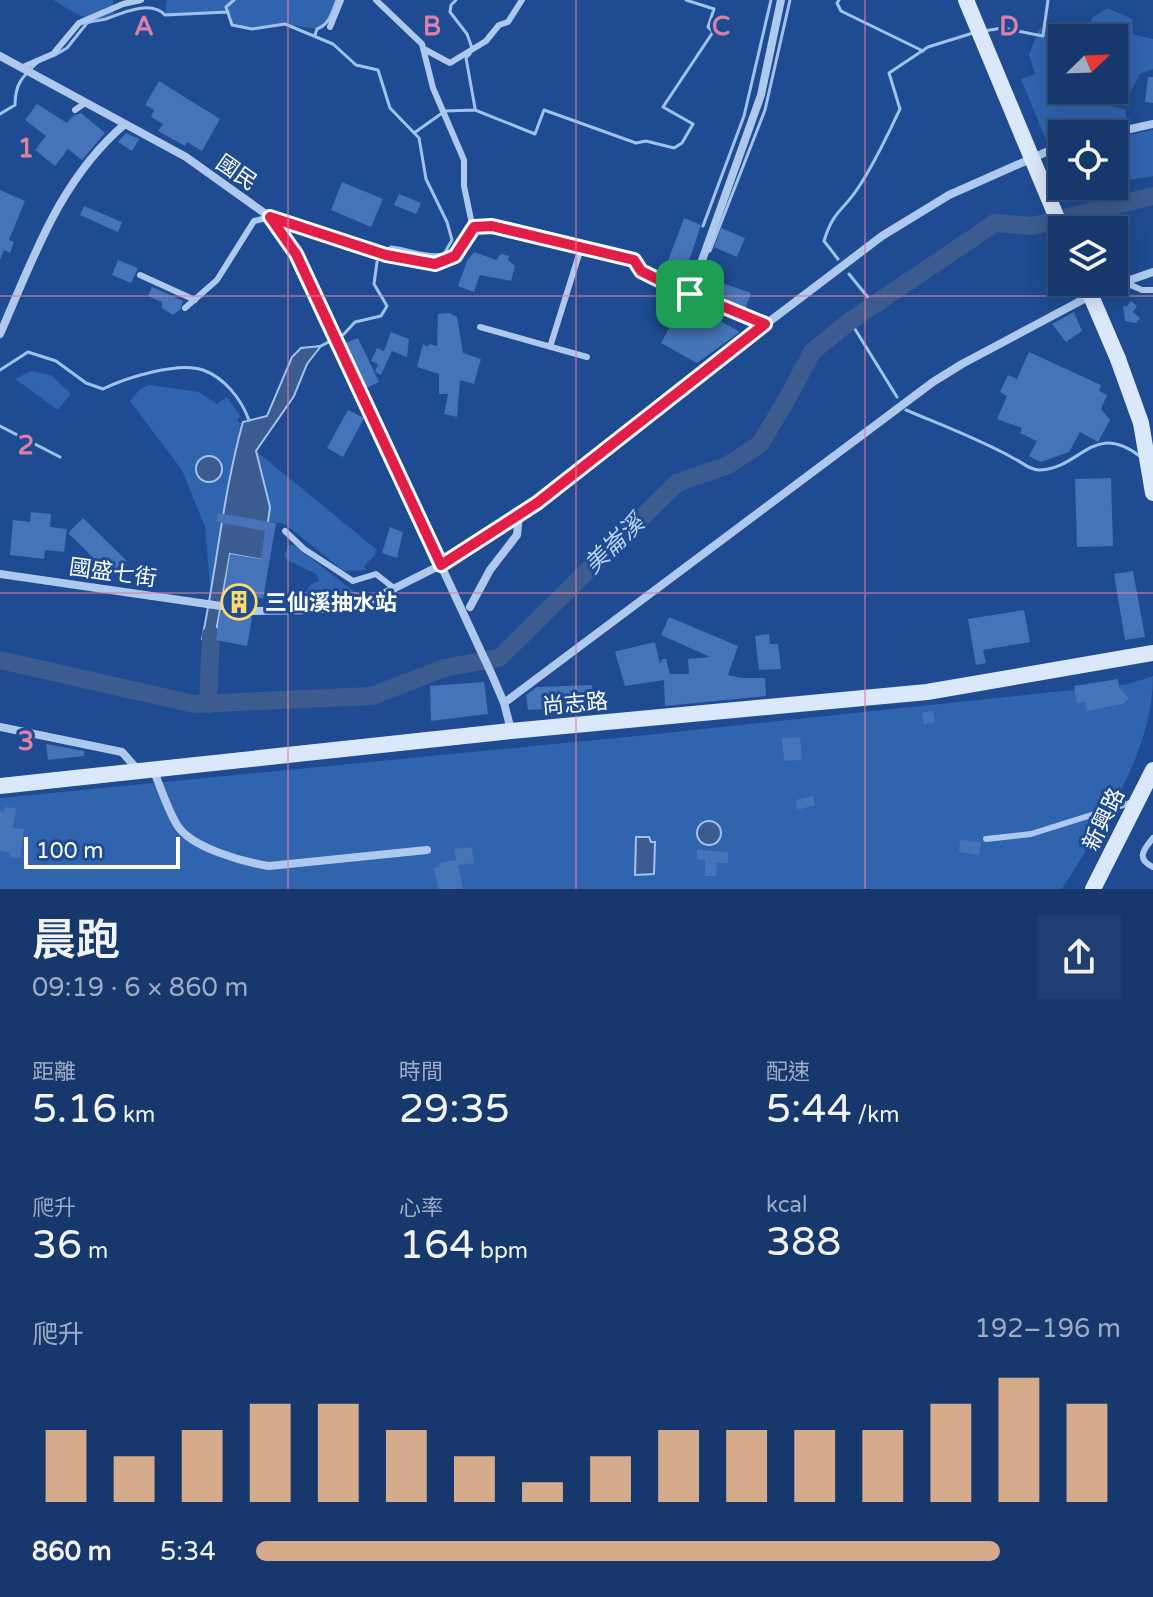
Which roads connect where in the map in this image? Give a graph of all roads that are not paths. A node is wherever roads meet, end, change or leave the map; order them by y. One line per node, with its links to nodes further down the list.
1 (141, 0): 10 (lane)
2 (341, 0): 7 (lane)
3 (376, 0): 8 (lane)
4 (522, 0): 8 (lane)
5 (781, 0): 26 (street)
6 (966, 0): 17 (street, bridge)
7 (330, 27)
8 (423, 48): 19 (lane)
9 (0, 56): 10 (street, 國民)
10 (23, 67): 11 (street, 國民)
11 (85, 103): 12 (lane); 13 (street, 國民)
12 (75, 110)
13 (125, 124): 18 (street, 國民); 33 (street)
14 (1153, 124): 15 (street)
15 (1128, 130)
16 (1048, 151): 31 (street)
17 (1056, 216)
18 (270, 217): 19 (street); 29 (lane); 39 (street, 國民)
19 (473, 229): 20 (street)
20 (581, 248): 26 (street); 34 (lane)
21 (1153, 272): 23 (street)
22 (140, 275): 29 (lane)
23 (1128, 282)
24 (1128, 284): 25 (lane)
25 (1153, 290)
26 (690, 294): 31 (street)
27 (1090, 296): 46 (street)
28 (1091, 296): 36 (street, bridge)
29 (195, 300): 30 (lane)
30 (185, 308)
31 (765, 324): 37 (street)
32 (480, 327): 34 (lane)
33 (0, 334)
34 (550, 347): 35 (lane)
35 (587, 357)
36 (1153, 493)
37 (519, 515): 39 (street); 43 (street)
38 (285, 531): 41 (lane)
39 (441, 565): 41 (street); 46 (street, 國民)
40 (0, 574): 42 (street, 國盛七街)
41 (395, 589): 44 (street)
42 (221, 606)
43 (470, 607)
44 (253, 611)
45 (1153, 653): 48 (street, 尚志路)
46 (504, 703): 48 (street, 國民)
47 (0, 727): 50 (street)
48 (511, 731): 50 (street, 尚志路)
49 (1153, 770): 52 (street, 新興路)
50 (146, 771): 51 (street, 尚志路); 55 (street)
51 (0, 786)
52 (1135, 802): 54 (lane); 57 (street, 新興路)
53 (1153, 838): 56 (lane)
54 (986, 839)
55 (427, 850)
56 (1153, 867)
57 (1093, 889)

